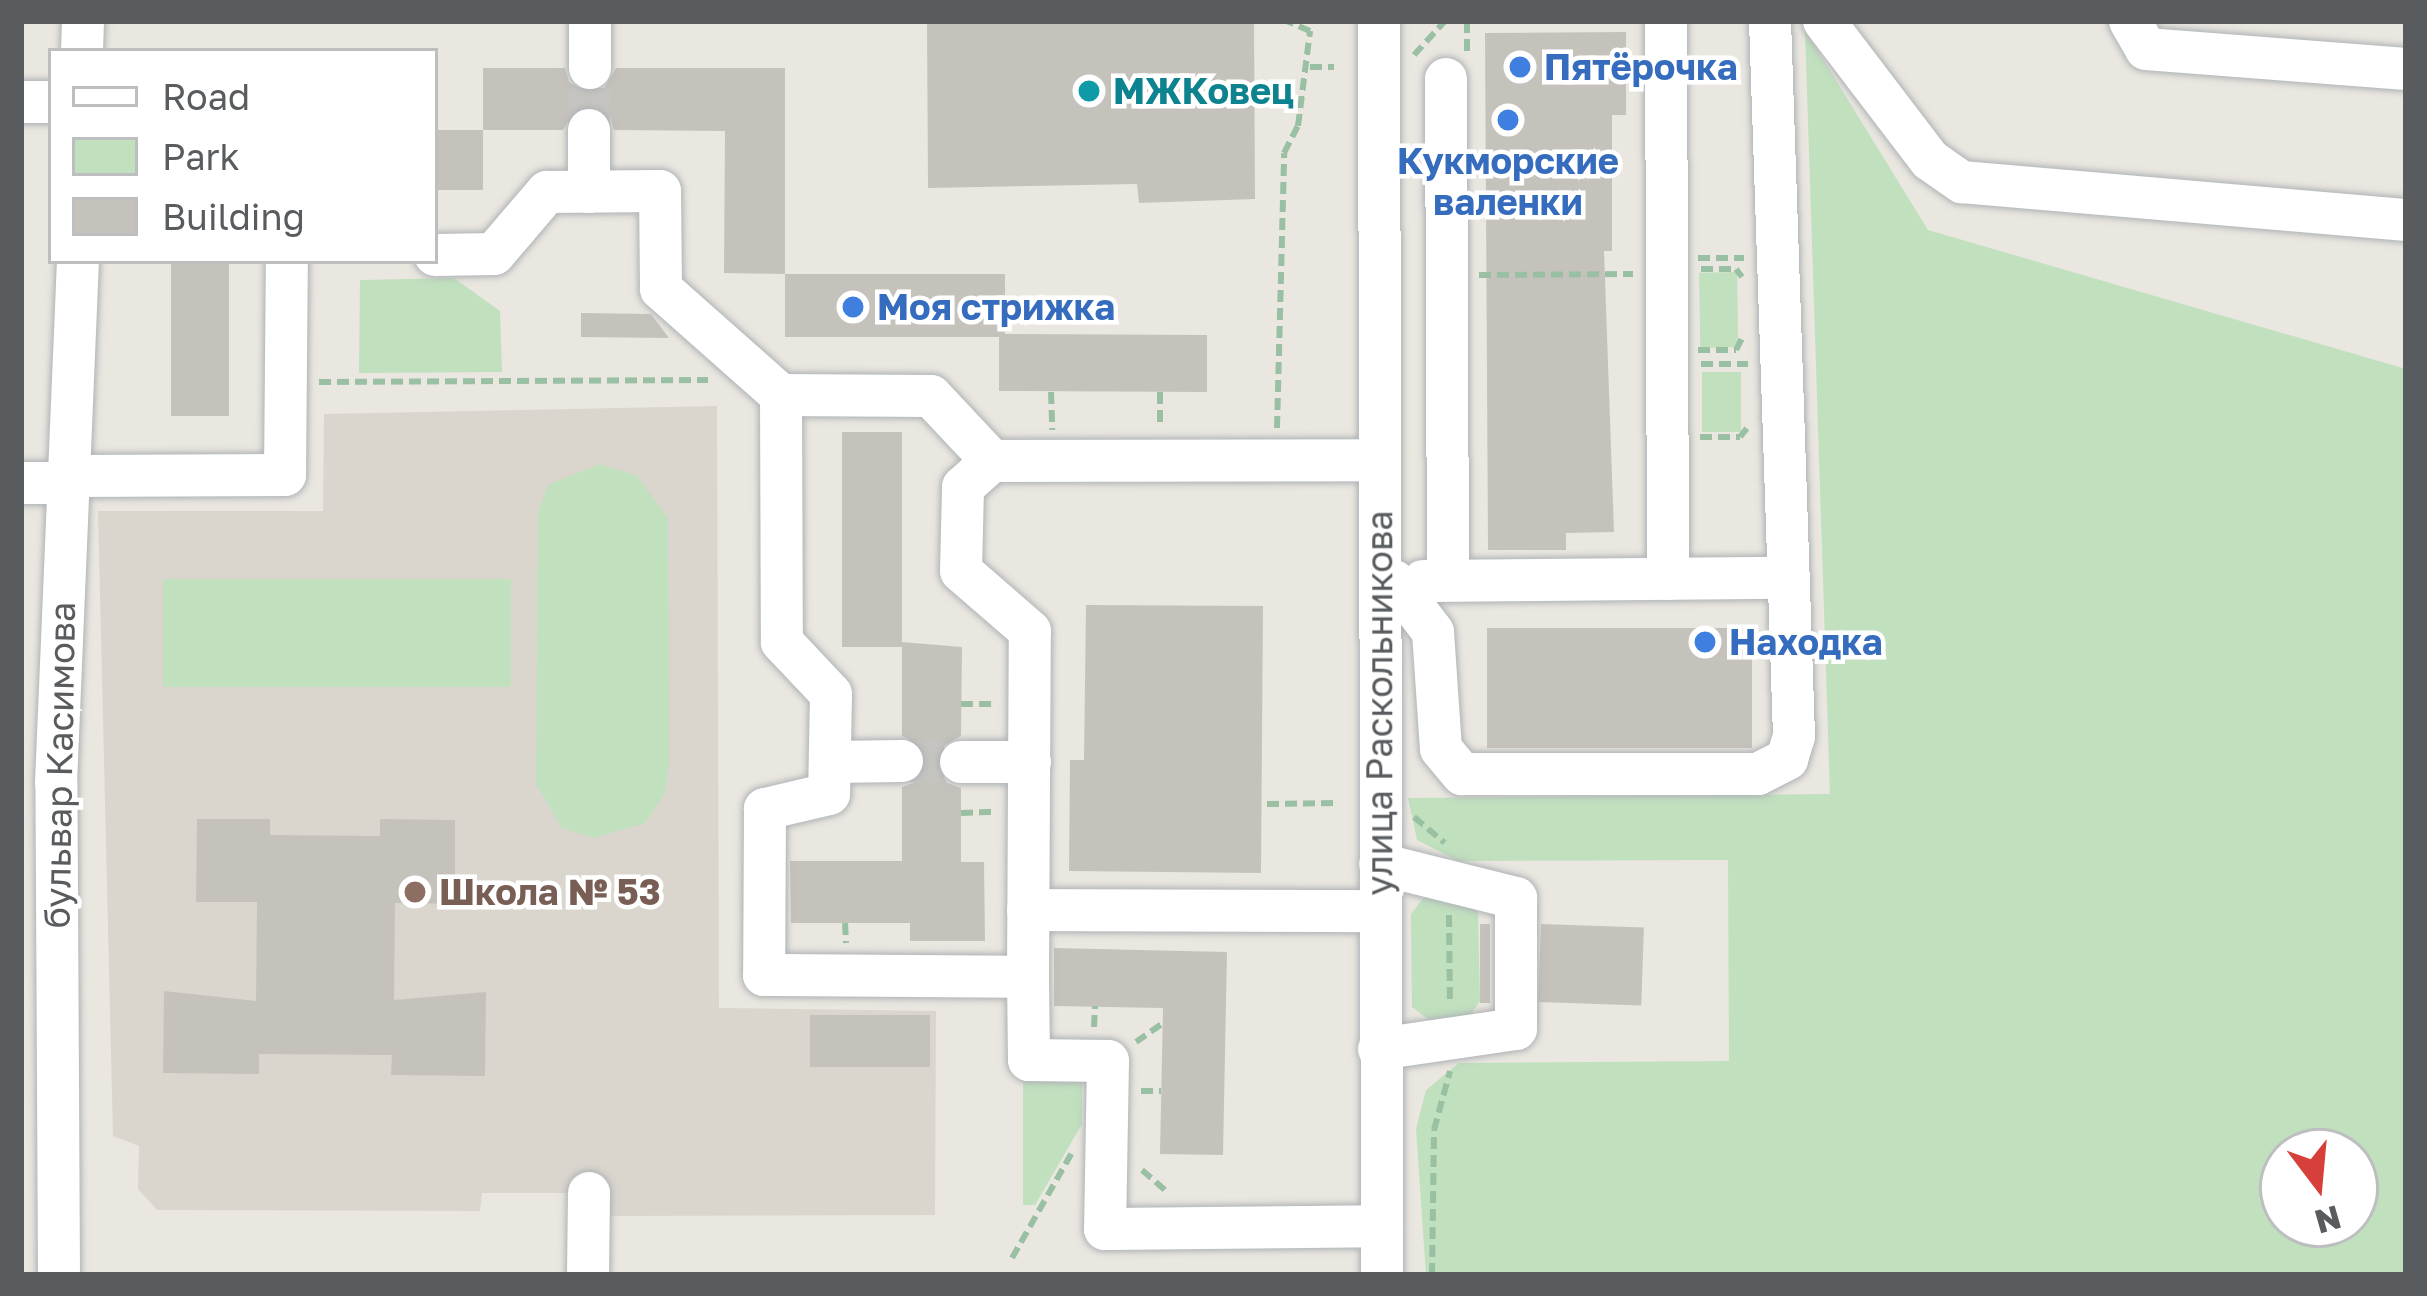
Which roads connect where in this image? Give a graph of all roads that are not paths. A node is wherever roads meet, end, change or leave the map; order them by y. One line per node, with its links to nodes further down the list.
1 (590, 21): 8 (street)
2 (1666, 21): 23 (street)
3 (1770, 21): 22 (street)
4 (1824, 21): 13 (street)
5 (2130, 21): 7 (street)
6 (1377, 24): 18 (street, улица Раскольникова)
7 (2278, 40): 9 (street)
8 (590, 68)
9 (2406, 68)
10 (1445, 80): 24 (street)
11 (589, 130): 12 (street)
12 (589, 192): 14 (street); 17 (street)
13 (2406, 220)
14 (438, 255)
15 (78, 264): 20 (street, бульвар Касимова)
16 (287, 264): 20 (street)
17 (772, 387): 19 (street); 27 (street)
18 (1379, 460): 19 (street); 25 (street, улица Раскольникова)
19 (992, 461): 29 (street)
20 (68, 480): 21 (street); 37 (street, бульвар Касимова)
21 (21, 483)
22 (1789, 578): 23 (street); 25 (street)
23 (1668, 579): 24 (street)
24 (1448, 580): 25 (street)
25 (1387, 581): 30 (street, улица Раскольникова)
26 (902, 761): 27 (street)
27 (830, 762): 33 (street)
28 (961, 762): 29 (street)
29 (1030, 763): 31 (street)
30 (1380, 864): 32 (street, улица Раскольникова); 34 (street)
31 (1028, 910): 32 (street); 33 (street)
32 (1379, 910): 34 (street, улица Раскольникова)
33 (1028, 976): 36 (street)
34 (1379, 1049): 36 (street, улица Раскольникова)
35 (590, 1193): 38 (street)
36 (1382, 1226): 39 (street, улица Раскольникова)
37 (59, 1275)
38 (588, 1275)
39 (1382, 1275)

